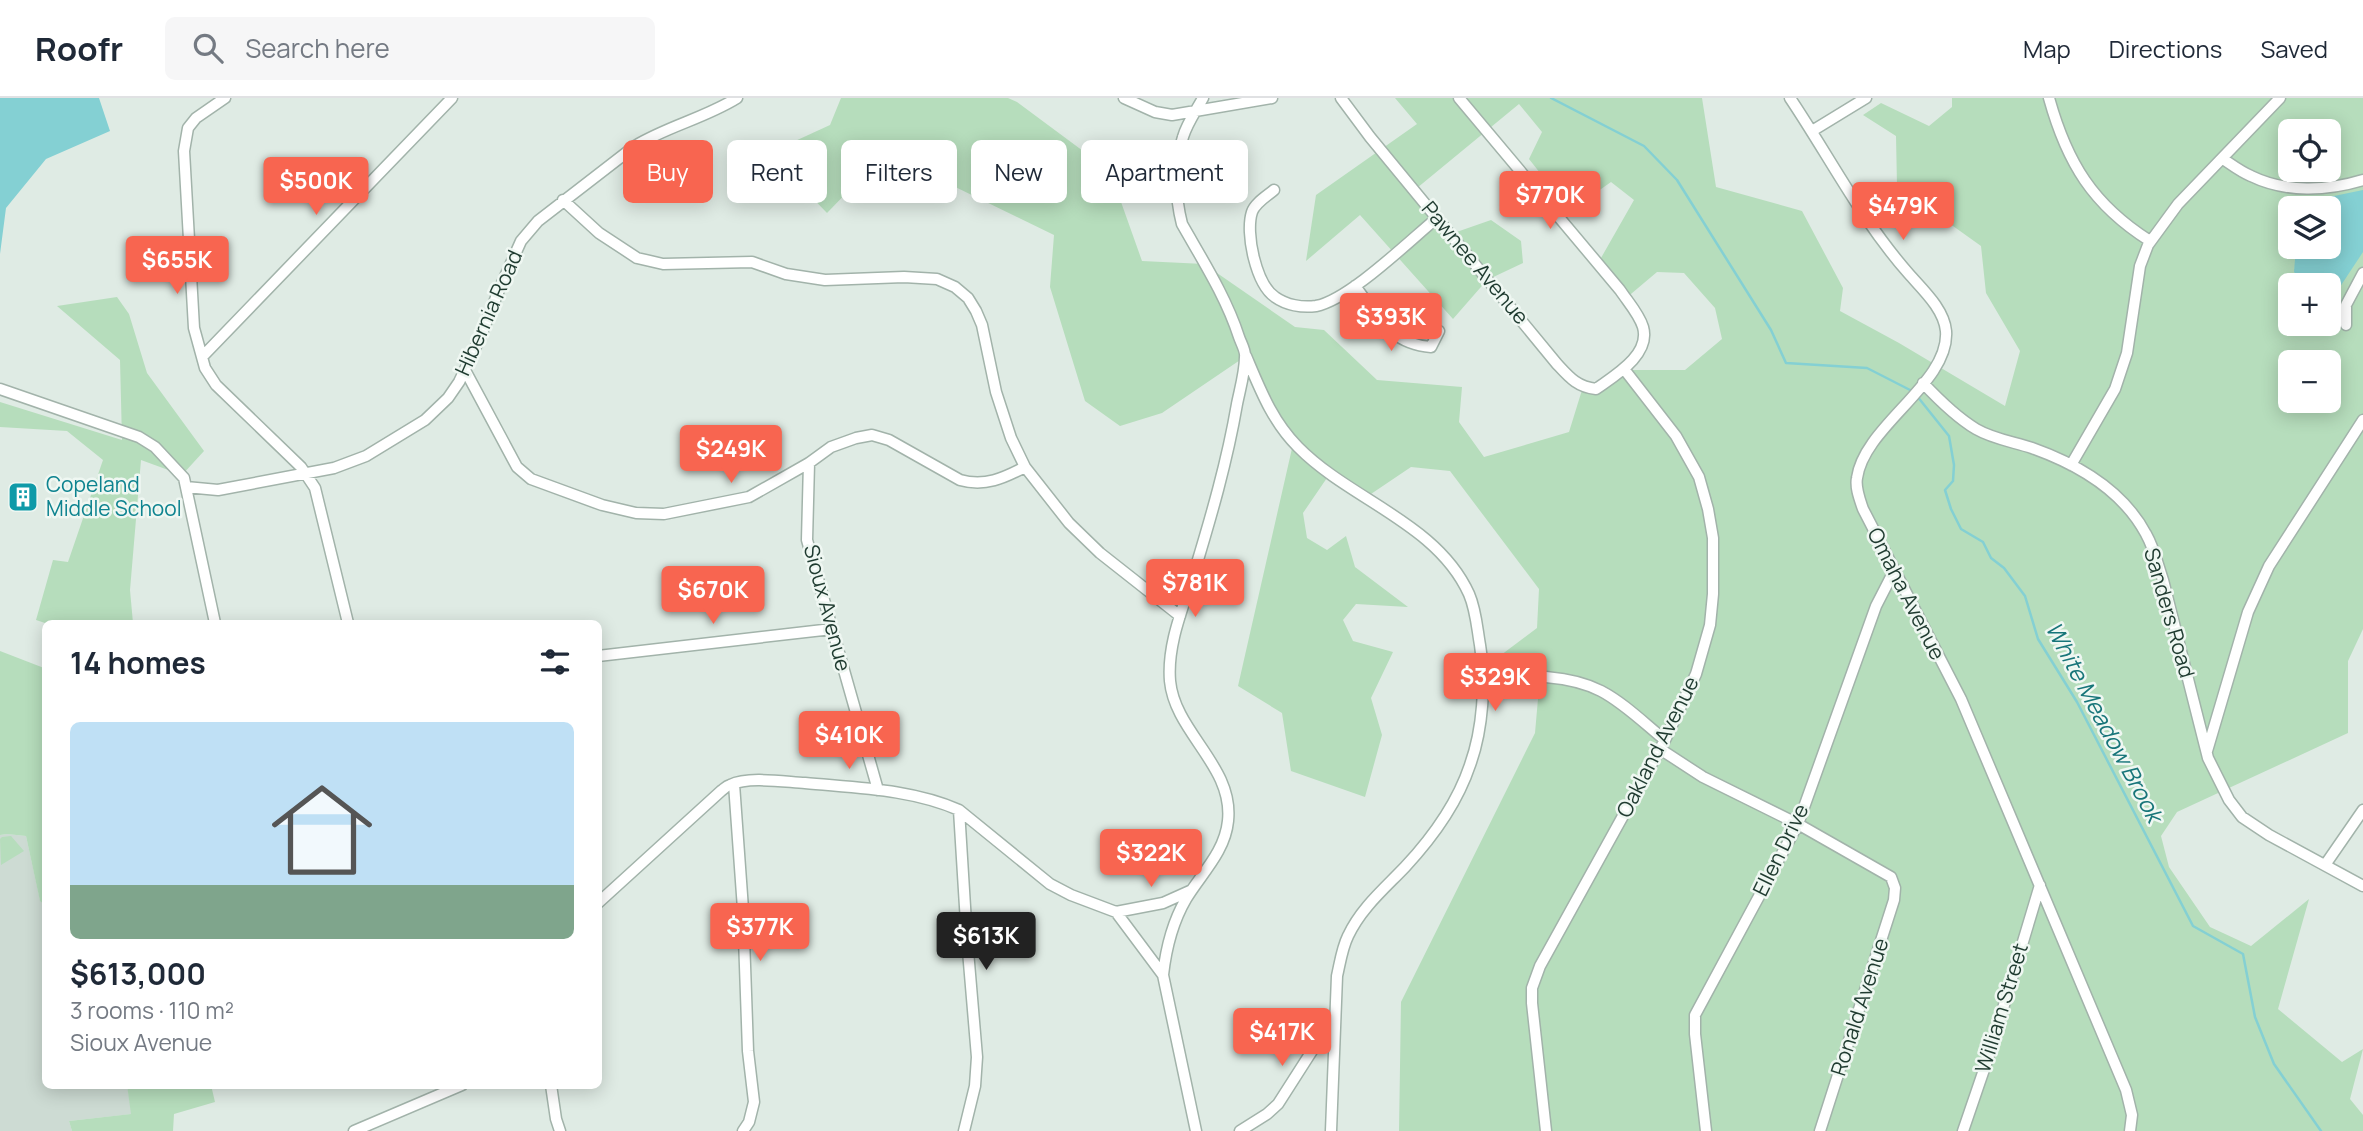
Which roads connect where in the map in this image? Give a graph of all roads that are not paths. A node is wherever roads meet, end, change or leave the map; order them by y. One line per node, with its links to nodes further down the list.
1 (225, 98): 25 (street)
2 (452, 98): 25 (street)
3 (737, 98): 18 (street, Hibernia Road)
4 (1124, 98): 13 (street)
5 (1203, 98): 13 (street)
6 (1272, 98): 13 (street)
7 (1341, 98): 19 (street, Pawnee Avenue)
8 (1459, 98): 27 (street)
9 (1790, 98): 14 (street, Omaha Avenue)
10 (1866, 98): 14 (street)
11 (2049, 98): 20 (street)
12 (2280, 98): 15 (street)
13 (1196, 111): 26 (street)
14 (1812, 131): 29 (street, Omaha Avenue)
15 (2223, 159): 16 (street); 20 (street)
16 (2363, 180)
17 (1274, 190): 22 (street)
18 (563, 200): 28 (street, Hibernia Road); 34 (street)
19 (1437, 218): 22 (street); 27 (street, Pawnee Avenue)
20 (2150, 241): 33 (street)
21 (2363, 273): 23 (street)
22 (1355, 286): 24 (street)
23 (2346, 325)
24 (1439, 331)
25 (202, 356): 35 (street)
26 (1246, 356): 38 (street); 43 (street)
27 (1624, 369): 44 (street, Oakland Avenue)
28 (465, 370): 32 (street); 35 (street, Hibernia Road)
29 (1921, 386): 33 (street, Sanders Road); 37 (street, Omaha Avenue)
30 (0, 388): 36 (street)
31 (2363, 420): 45 (street)
32 (809, 463): 34 (street); 41 (street, Sioux Avenue)
33 (2071, 465): 45 (street, Sanders Road)
34 (1025, 467): 38 (street)
35 (308, 475): 36 (street, Hibernia Road); 40 (street)
36 (186, 487): 39 (street)
37 (1894, 570): 50 (street, Ellen Drive); 52 (street, Omaha Avenue)
38 (1180, 615): 54 (street)
39 (214, 620)
40 (347, 620)
41 (831, 629): 42 (street); 47 (street, Sioux Avenue)
42 (602, 656)
43 (1483, 677): 44 (street); 58 (street)
44 (1663, 744): 50 (street); 68 (street, Oakland Avenue)
45 (2207, 753): 51 (street, Sanders Road)
46 (734, 784): 47 (street); 55 (street); 63 (street)
47 (878, 790): 48 (street)
48 (959, 810): 56 (street); 64 (street)
49 (2363, 810): 51 (street)
50 (1798, 824): 69 (street, Ellen Drive); 70 (street, Ronald Avenue)
51 (2325, 865): 53 (street, Sanders Road)
52 (2040, 885): 71 (street, William Street); 72 (street, Omaha Avenue)
53 (2363, 886)
54 (1192, 890): 56 (street); 57 (street)
55 (602, 898)
56 (1116, 912): 57 (street)
57 (1163, 975): 65 (street)
58 (1335, 1016): 66 (street); 67 (street)
59 (453, 1089): 61 (street)
60 (552, 1089): 62 (street)
61 (354, 1131)
62 (559, 1131)
63 (743, 1131)
64 (964, 1131)
65 (1196, 1131)
66 (1240, 1131)
67 (1331, 1131)
68 (1546, 1131)
69 (1706, 1131)
70 (1820, 1131)
71 (1963, 1131)
72 (2130, 1131)

